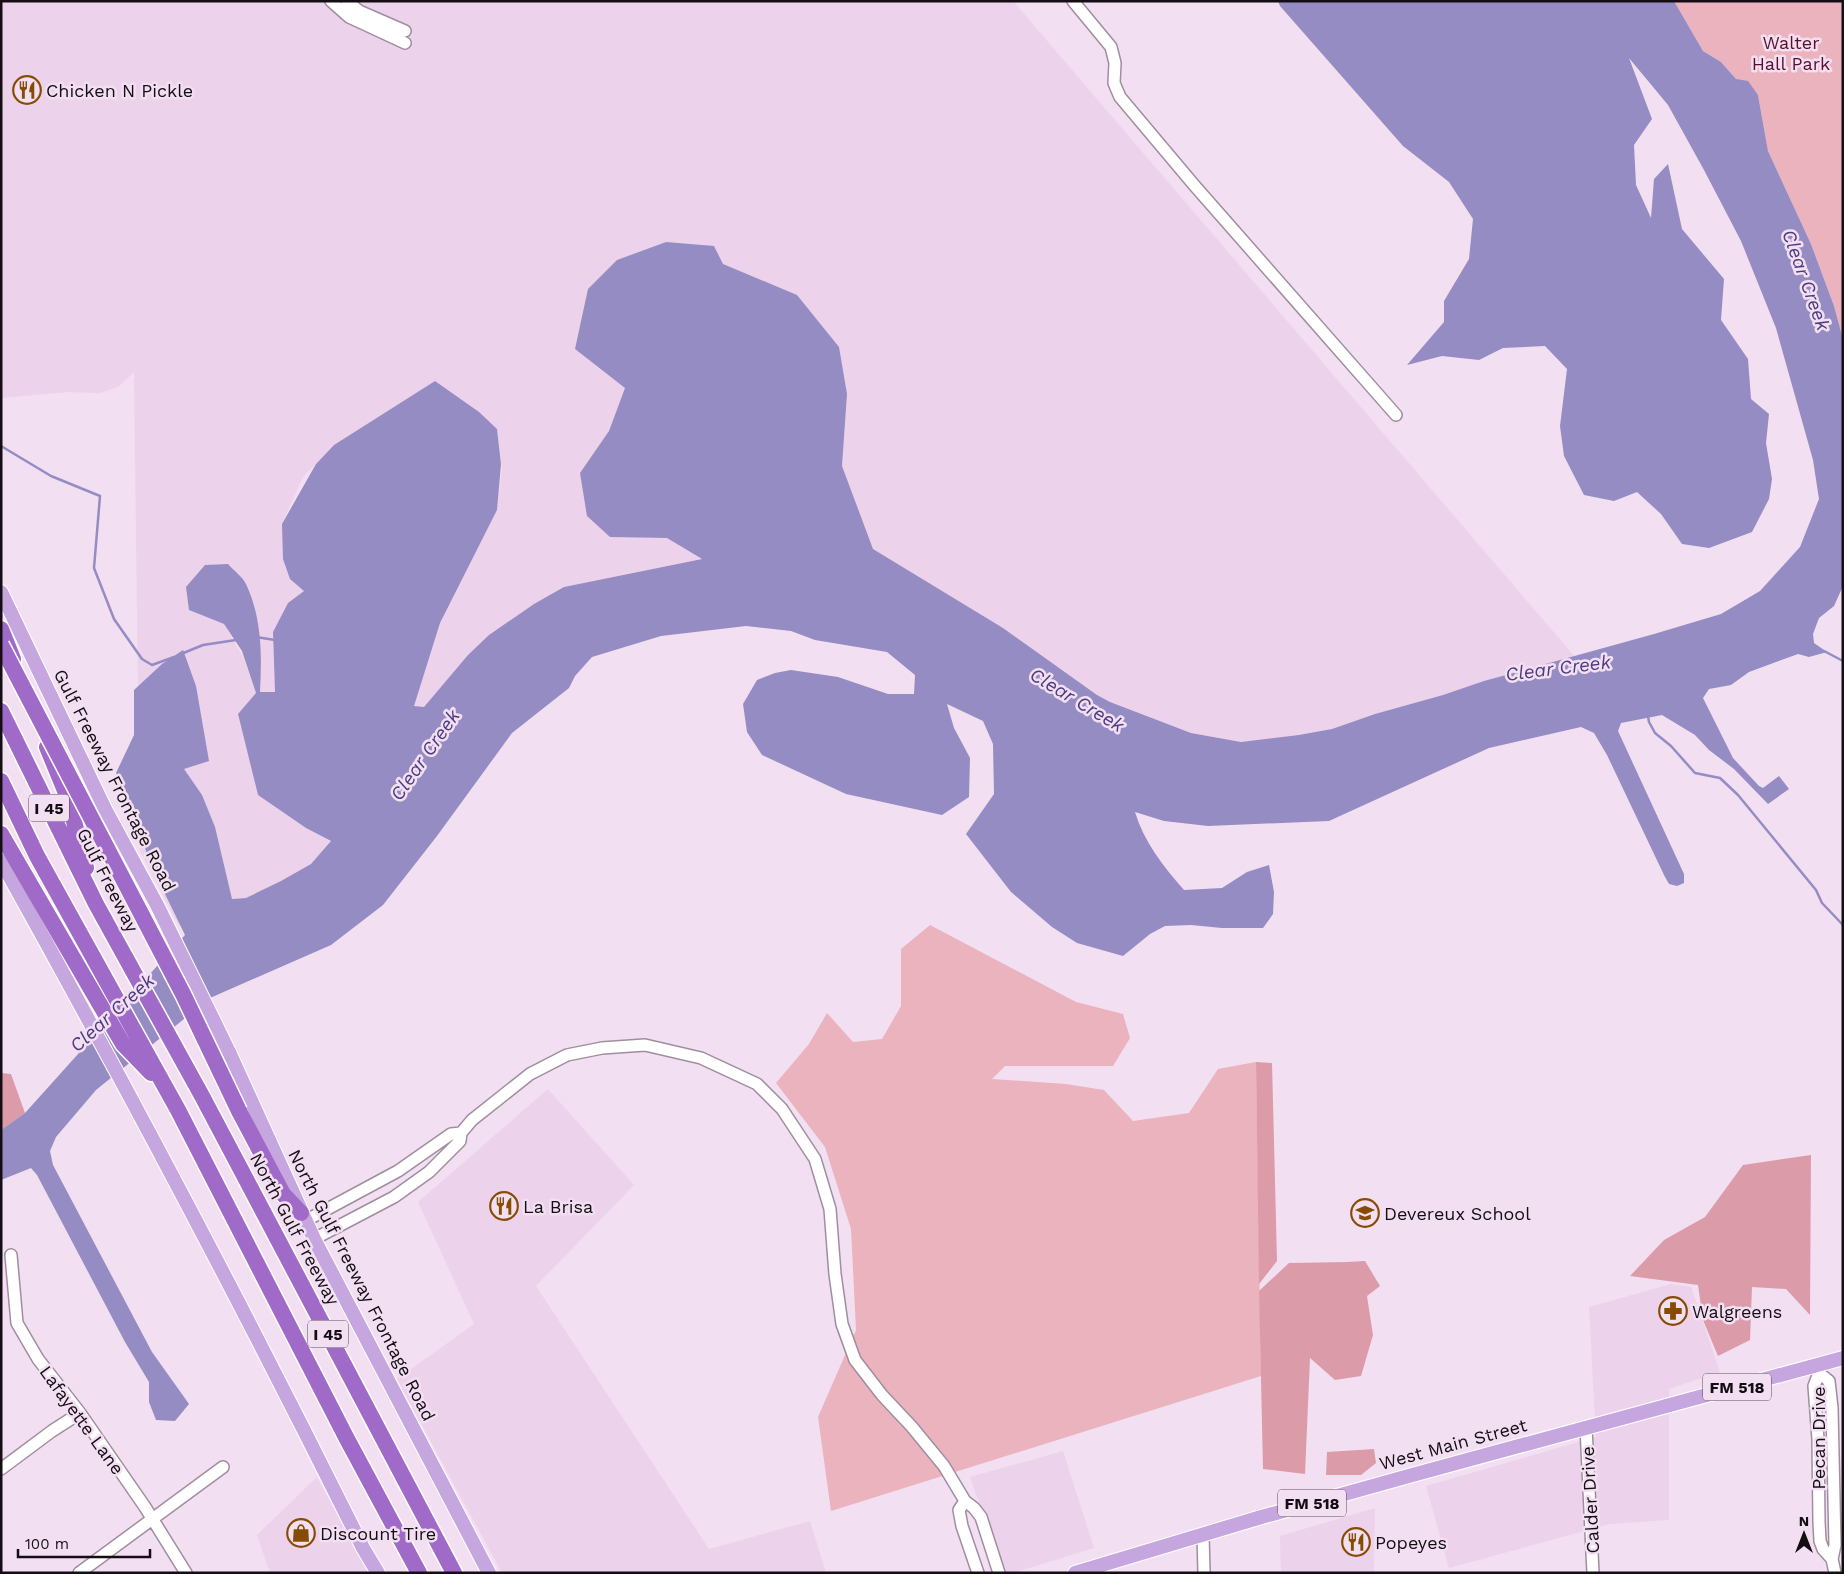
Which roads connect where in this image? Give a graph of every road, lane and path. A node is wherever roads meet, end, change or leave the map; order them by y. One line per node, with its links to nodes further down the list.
1 (331, 1): 2 (street)
2 (347, 1)
3 (1073, 1): 4 (street)
4 (1396, 415)
5 (1, 592): 14 (main road, Gulf Freeway Frontage Road)
6 (1, 629): 12 (highway)
7 (1, 645): 17 (highway, bridge)
8 (1, 711): 12 (highway, Gulf Freeway / I 45)
9 (1, 781): 15 (highway, I 45)
10 (1, 834): 15 (highway)
11 (1, 861): 31 (main road)
12 (96, 904): 13 (highway, Gulf Freeway / I 45)
13 (126, 960): 33 (highway, North Gulf Freeway / I 45)
14 (195, 984): 17 (main road, North Gulf Freeway Frontage Road)
15 (167, 1090): 32 (highway, I 45)
16 (461, 1133): 17 (street); 18 (street); 26 (street)
17 (303, 1217): 18 (main road, North Gulf Freeway Frontage Road)
18 (314, 1240): 34 (main road, North Gulf Freeway Frontage Road)
19 (11, 1254): 22 (street, Lafayette Lane)
20 (1843, 1358): 21 (main road, West Main Street / FM 518)
21 (1818, 1369): 23 (main road, West Main Street / FM 518); 40 (street, Pecan Drive)
22 (80, 1413): 25 (street); 27 (street, Lafayette Lane)
23 (1586, 1426): 28 (main road, West Main Street / FM 518); 39 (street, Calder Drive)
24 (223, 1466): 27 (street)
25 (1, 1469)
26 (965, 1501): 35 (street); 36 (street)
27 (152, 1519): 29 (street); 30 (street, Lafayette Lane)
28 (1203, 1534): 37 (main road, West Main Street / FM 518); 38 (street)
29 (79, 1573)
30 (186, 1573)
31 (378, 1573)
32 (419, 1573)
33 (454, 1573)
34 (489, 1573)
35 (978, 1573)
36 (999, 1573)
37 (1075, 1573)
38 (1204, 1573)
39 (1593, 1573)
40 (1835, 1573)

